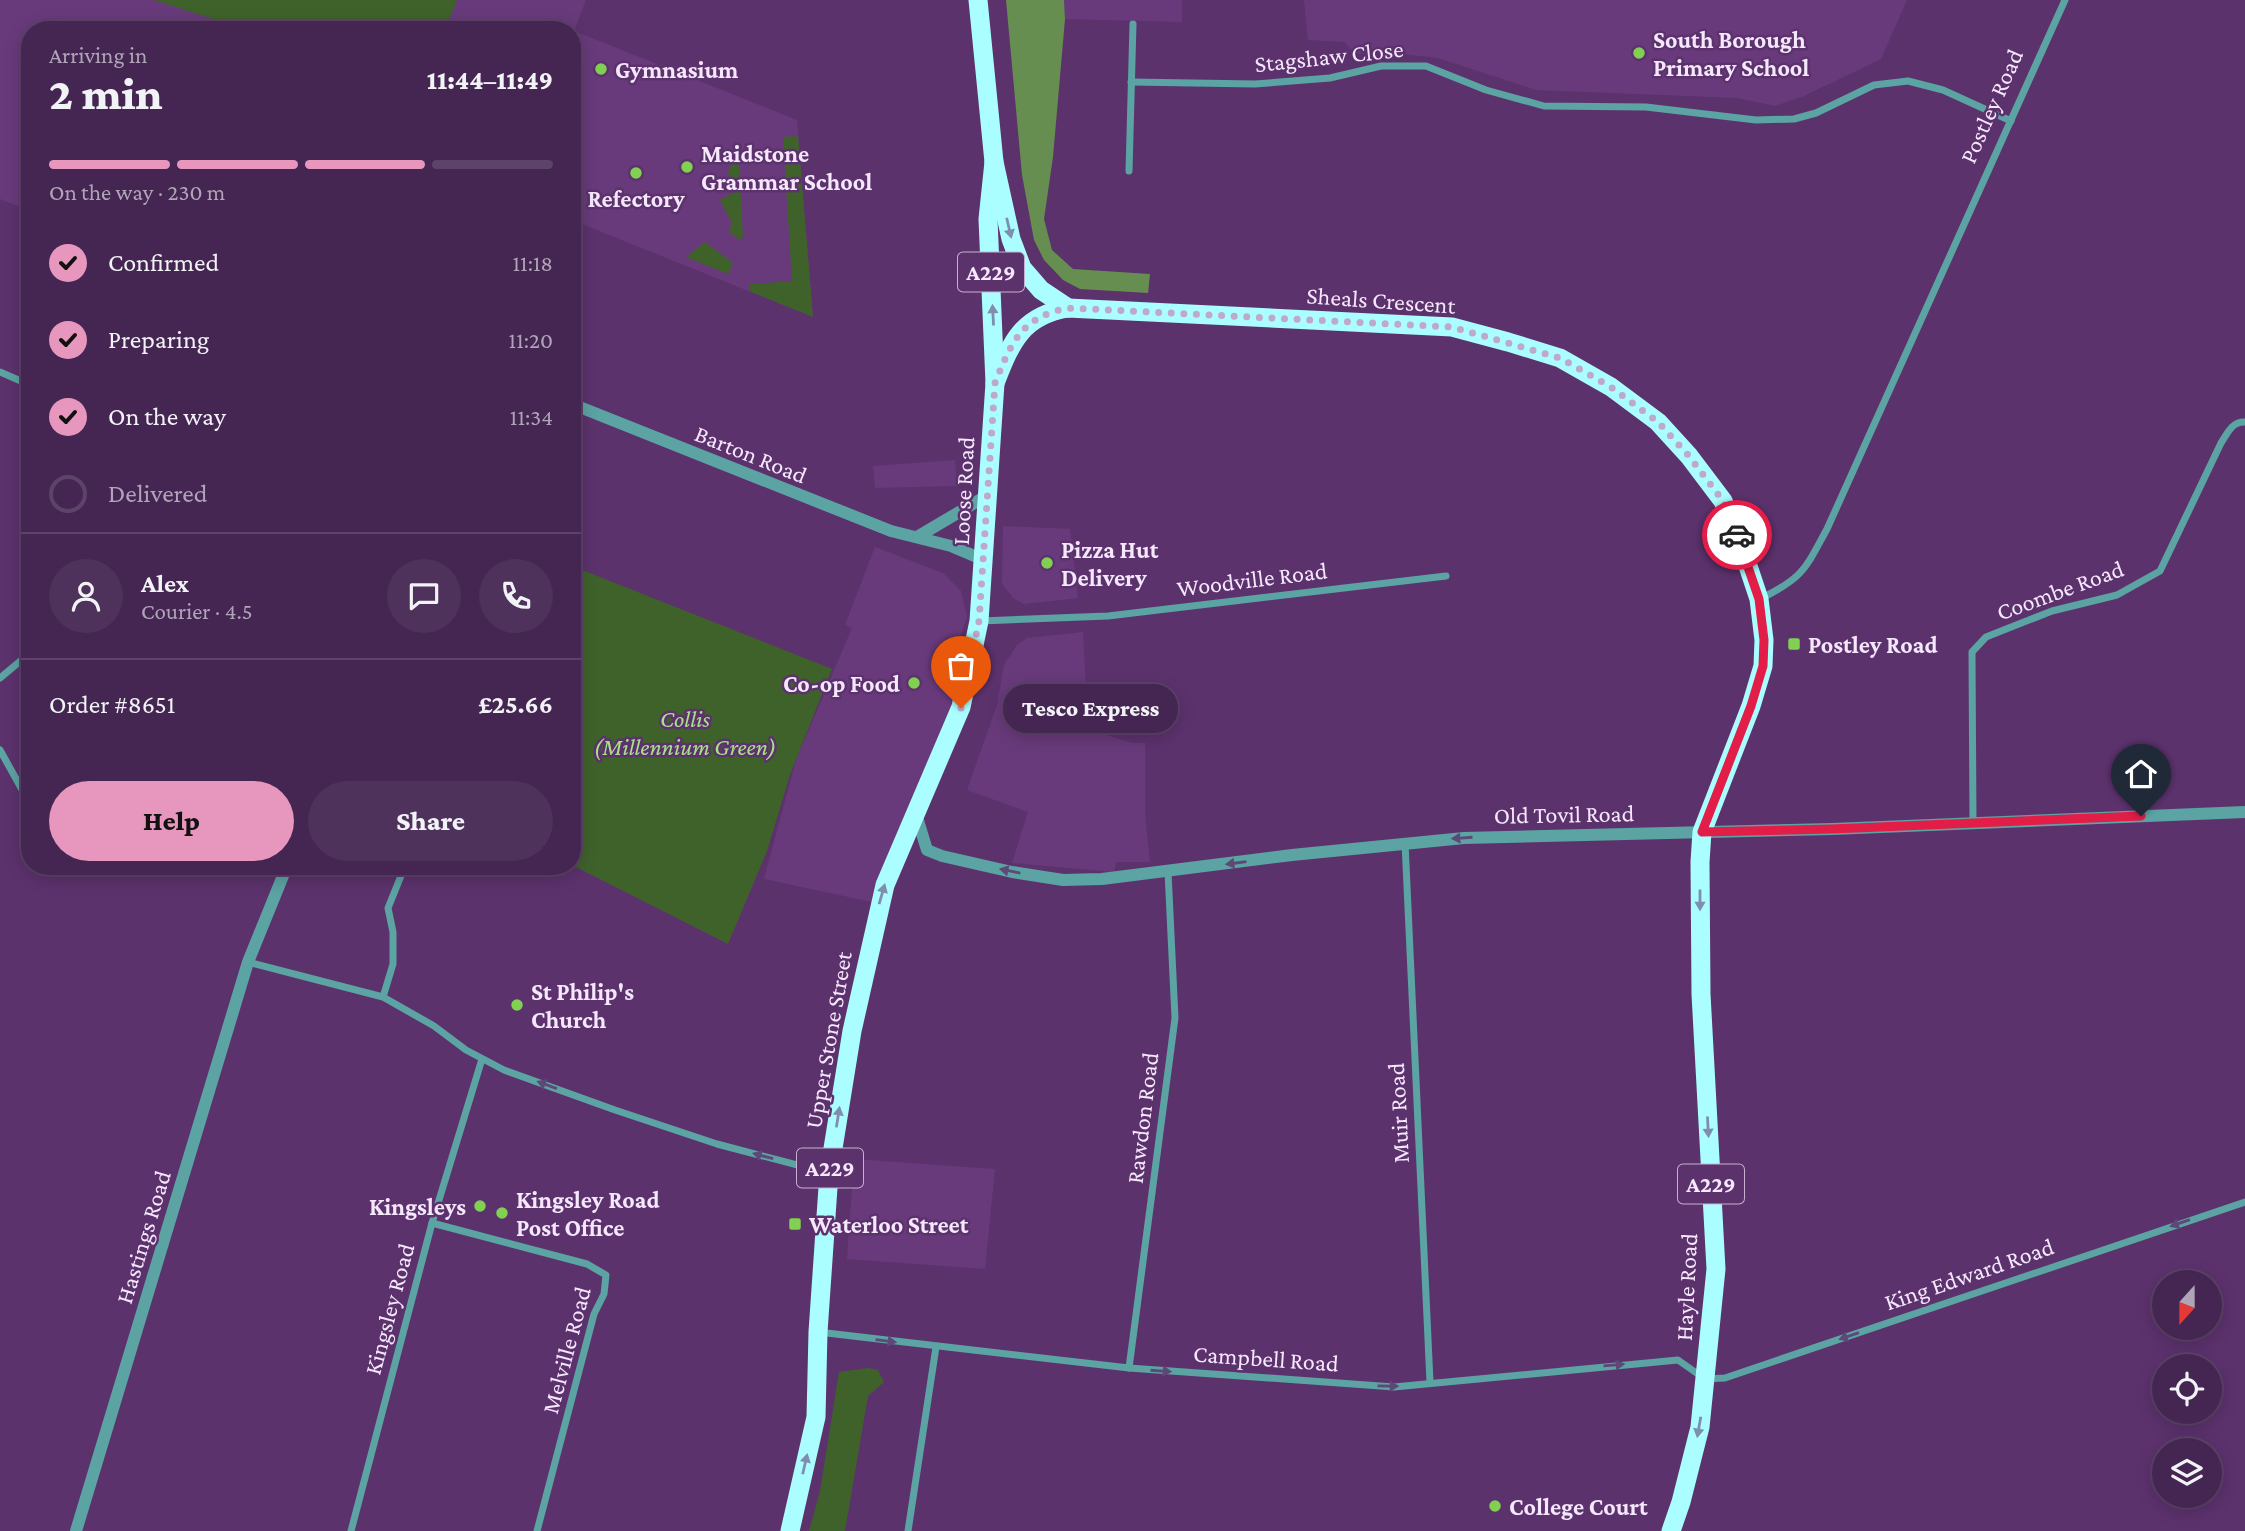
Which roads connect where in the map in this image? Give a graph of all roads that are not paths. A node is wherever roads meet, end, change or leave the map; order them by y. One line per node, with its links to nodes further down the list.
1 (978, 0): 6 (highway, Loose Road / A229)
2 (2064, 0): 5 (street, Postley Road)
3 (1133, 24): 4 (street)
4 (1132, 82): 5 (street, Stagshaw Close); 7 (street)
5 (2011, 121): 18 (street, Postley Road)
6 (994, 162): 8 (highway, Loose Road / A229, one-way to 8); 11 (highway, Loose Road / A229, one-way to 6)
7 (1129, 171)
8 (1068, 308): 11 (highway, Sheals Crescent / A229); 18 (highway, Sheals Crescent / A229)
9 (0, 372): 10 (street)
10 (21, 381)
11 (995, 383): 14 (highway, Loose Road / A229)
12 (581, 408): 15 (street, Barton Road)
13 (2245, 422): 26 (street, Coombe Road)
14 (988, 495): 15 (street); 16 (highway, Loose Road / A229)
15 (917, 537): 16 (street, Barton Road)
16 (984, 560): 19 (highway, Loose Road / A229)
17 (1446, 576): 19 (street, Woodville Road)
18 (1759, 599): 27 (highway, A229)
19 (979, 621): 25 (highway, Loose Road / A229)
20 (21, 660): 21 (street)
21 (0, 678)
22 (0, 750): 23 (street)
23 (21, 788)
24 (2245, 812): 26 (street, Old Tovil Road)
25 (916, 814): 29 (street, Old Tovil Road, one-way to 25); 35 (highway, Upper Stone Street / A229, one-way to 25)
26 (1973, 823): 27 (street, Old Tovil Road)
27 (1702, 832): 28 (street, Old Tovil Road, one-way to 28); 41 (highway, Hayle Road / A229, one-way to 41)
28 (1405, 843): 29 (street, Old Tovil Road, one-way to 29); 42 (street, Muir Road)
29 (1168, 872): 40 (street, Rawdon Road)
30 (283, 875): 32 (street, Hastings Road)
31 (401, 875): 33 (street)
32 (250, 958): 33 (street); 43 (street, Hastings Road)
33 (383, 997): 34 (street)
34 (482, 1059): 35 (street, one-way to 34); 37 (street, Kingsley Road)
35 (829, 1173): 38 (highway, Upper Stone Street / A229)
36 (2245, 1202): 41 (street, King Edward Road, one-way to 41)
37 (432, 1223): 44 (street, Kingsley Road); 45 (street, Melville Road)
38 (818, 1332): 39 (street, Campbell Road, one-way to 39); 46 (highway, Upper Stone Street / A229, one-way to 38)
39 (936, 1347): 40 (street, Campbell Road); 47 (street)
40 (1129, 1368): 42 (street, Campbell Road, one-way to 42)
41 (1705, 1378): 42 (street, Campbell Road, one-way to 41); 48 (highway, Hayle Road / A229, one-way to 48)
42 (1430, 1382)
43 (76, 1531)
44 (351, 1531)
45 (537, 1531)
46 (790, 1531)
47 (908, 1531)
48 (1671, 1531)

